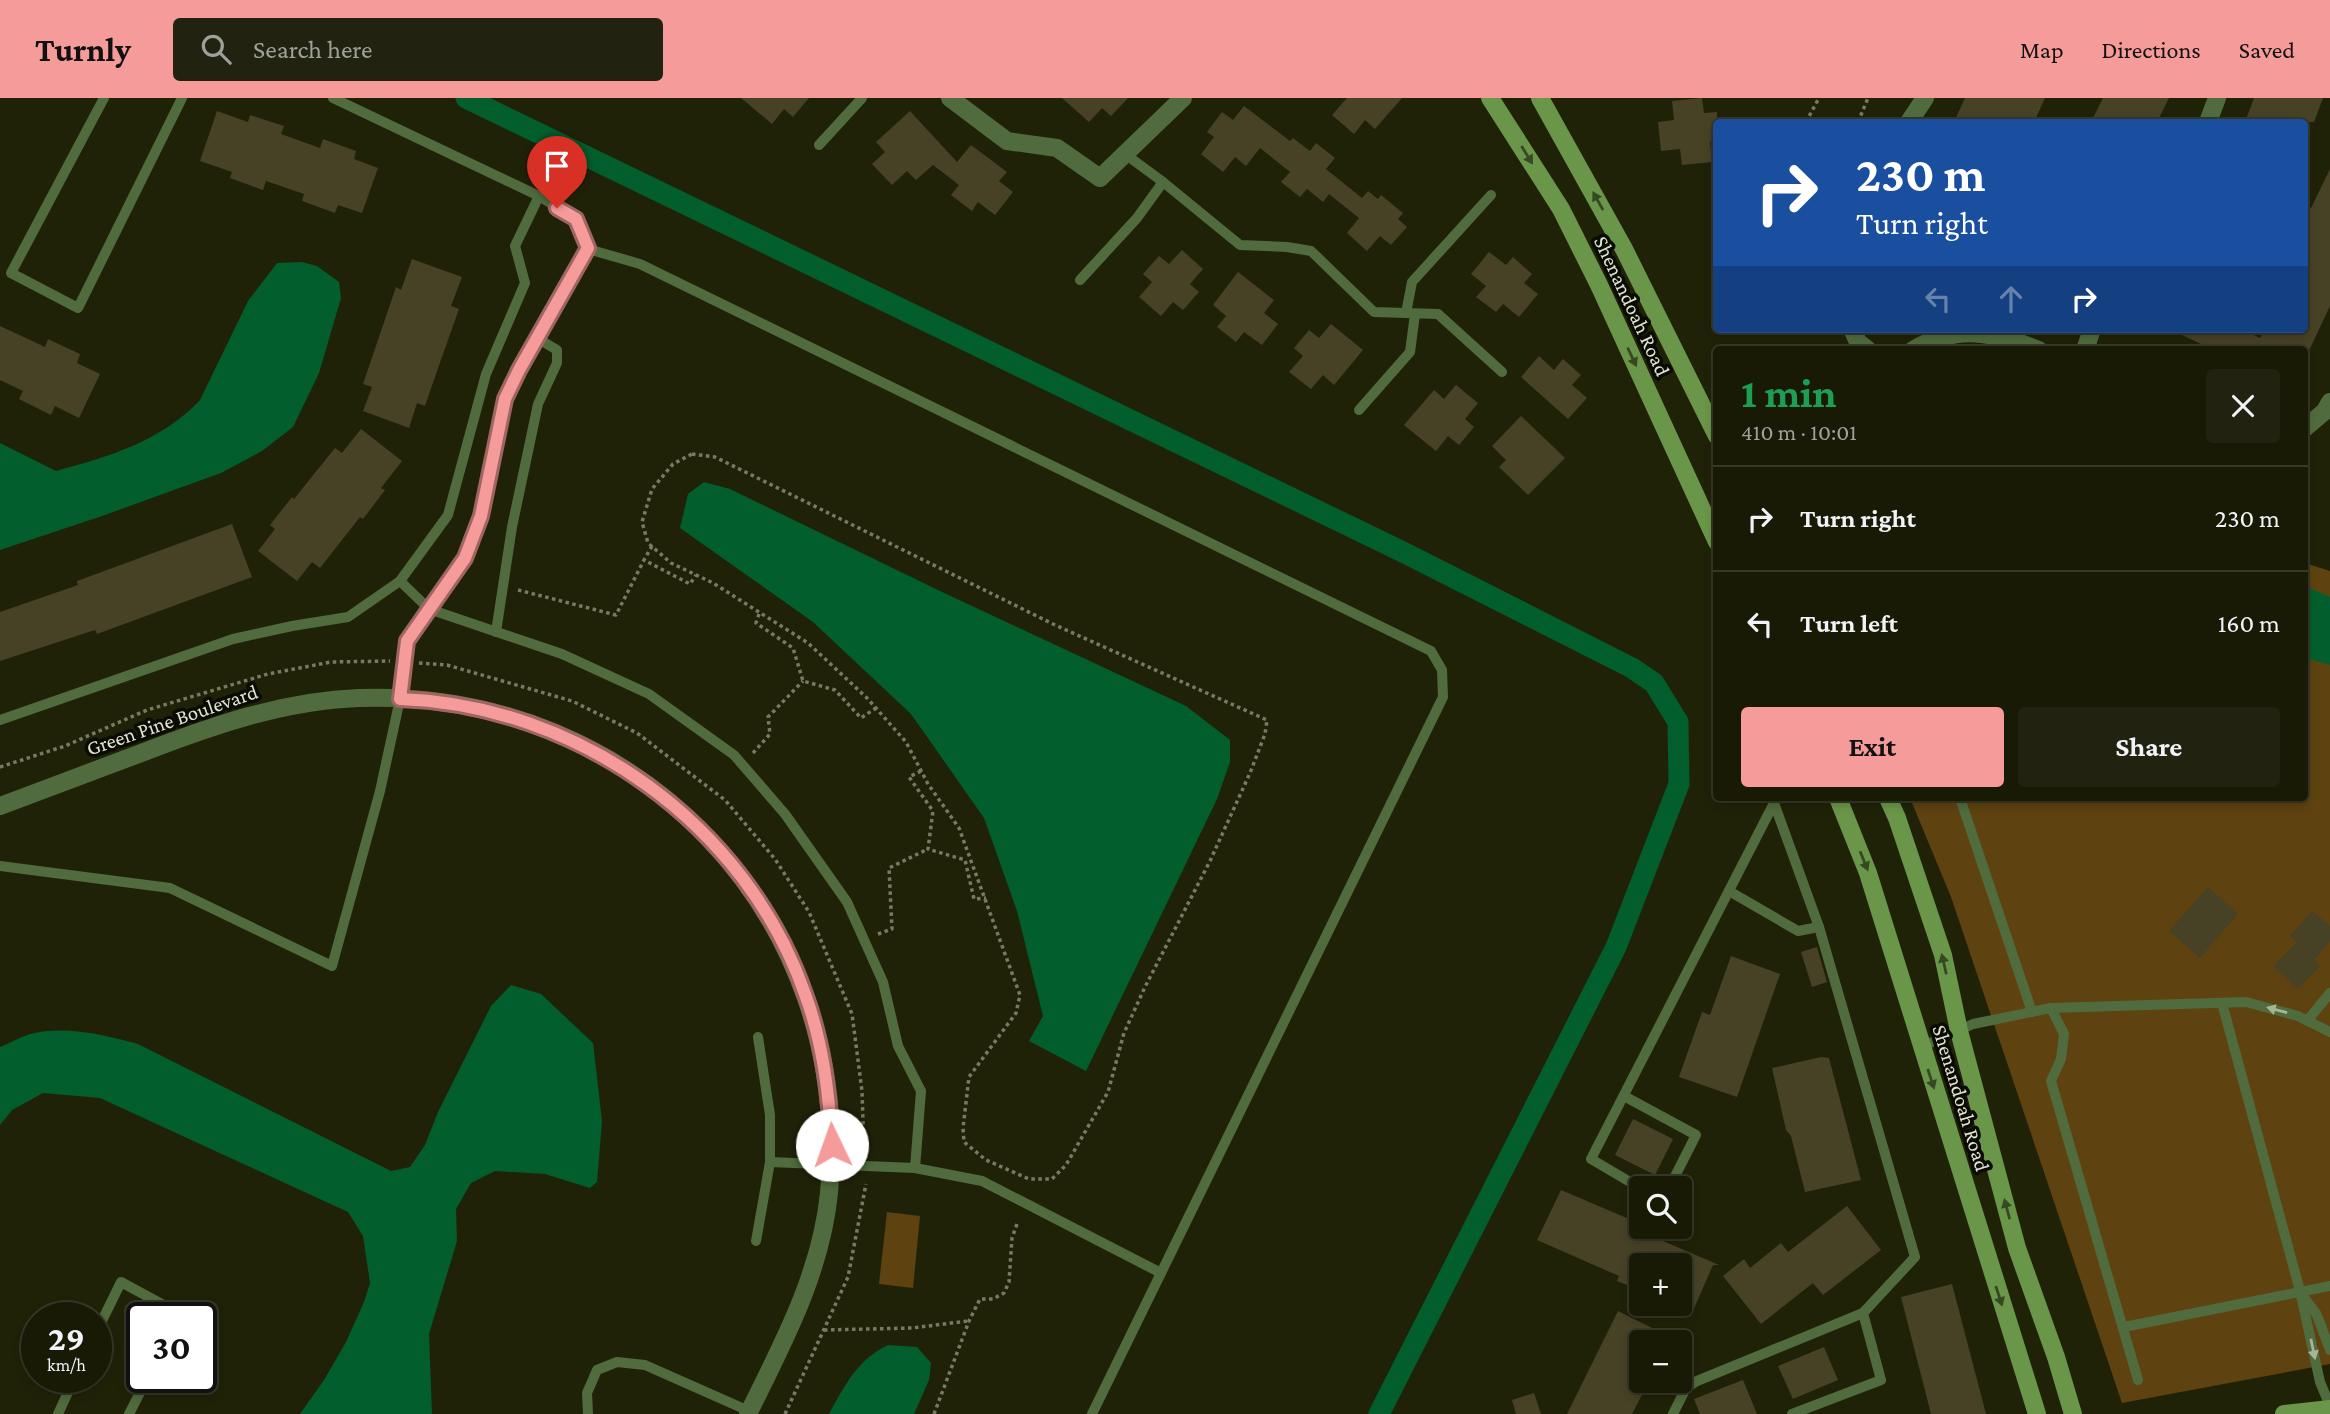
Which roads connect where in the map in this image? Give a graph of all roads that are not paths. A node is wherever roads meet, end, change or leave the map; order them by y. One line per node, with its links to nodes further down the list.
1 (104, 98): 2 (lane)
2 (182, 98)
3 (333, 98): 17 (lane)
4 (862, 98): 13 (lane)
5 (950, 98): 14 (street)
6 (1182, 98): 14 (street)
7 (1490, 98): 31 (street, Shenandoah Road, one-way to 31)
8 (1540, 98): 30 (street, Shenandoah Road, one-way to 8)
9 (1925, 98): 11 (street)
10 (2217, 98): 12 (street)
11 (1911, 119)
12 (2209, 119)
13 (819, 145)
14 (1125, 154): 15 (lane)
15 (1163, 182): 19 (lane); 20 (lane)
16 (1491, 195): 20 (lane)
17 (539, 196): 18 (lane); 32 (lane)
18 (588, 248): 23 (lane); 60 (lane)
19 (1080, 280)
20 (1410, 313): 26 (lane); 28 (lane)
21 (1971, 333): 24 (street)
22 (1986, 333): 25 (street)
23 (537, 338): 33 (lane); 34 (lane)
24 (1923, 346)
25 (2028, 346)
26 (1502, 372)
27 (2330, 402): 29 (street)
28 (1359, 410)
29 (2308, 425)
30 (1713, 428)
31 (1713, 532)
32 (400, 581): 33 (lane); 36 (lane)
33 (429, 609): 34 (lane); 35 (lane)
34 (496, 632): 56 (lane)
35 (400, 699): 40 (street, Green Pine Boulevard); 41 (lane); 55 (street, Green Pine Boulevard)
36 (0, 720)
37 (1839, 801): 52 (street, Shenandoah Road, one-way to 52)
38 (1890, 801): 49 (street, Shenandoah Road, one-way to 38)
39 (1961, 801): 47 (lane)
40 (0, 806)
41 (0, 866)
42 (1729, 891): 43 (lane); 43 (lane); 53 (lane)
43 (1819, 928): 65 (lane)
44 (2330, 993): 48 (lane)
45 (2221, 1003): 46 (lane); 48 (lane, one-way to 45); 62 (lane)
46 (2051, 1008): 47 (lane); 66 (lane)
47 (2032, 1012): 49 (lane)
48 (2307, 1021): 50 (lane)
49 (1959, 1031): 52 (lane); 80 (street, Shenandoah Road, one-way to 49)
50 (2330, 1032)
51 (758, 1037): 54 (lane)
52 (1921, 1047): 79 (street, Shenandoah Road, one-way to 79)
53 (1624, 1096): 57 (lane); 58 (lane)
54 (770, 1163): 55 (lane); 59 (lane)
55 (830, 1165): 56 (lane); 72 (street, Green Pine Boulevard)
56 (915, 1168): 60 (lane)
57 (1675, 1176)
58 (1629, 1181)
59 (757, 1241)
60 (1161, 1273): 76 (lane)
61 (2330, 1286): 62 (lane)
62 (2300, 1291): 66 (lane); 67 (lane); 71 (lane, one-way to 71)
63 (111, 1302): 64 (lane)
64 (158, 1302)
65 (1863, 1313): 77 (lane); 78 (lane)
66 (2124, 1327): 68 (lane)
67 (2330, 1350)
68 (2138, 1380)
69 (68, 1393): 73 (lane)
70 (140, 1393): 74 (lane)
71 (2330, 1407): 81 (street)
72 (748, 1413): 75 (lane)
73 (58, 1414)
74 (130, 1414)
75 (588, 1414)
76 (1092, 1414)
77 (1673, 1414)
78 (1792, 1414)
79 (2037, 1414)
80 (2073, 1414)
81 (2284, 1414)

